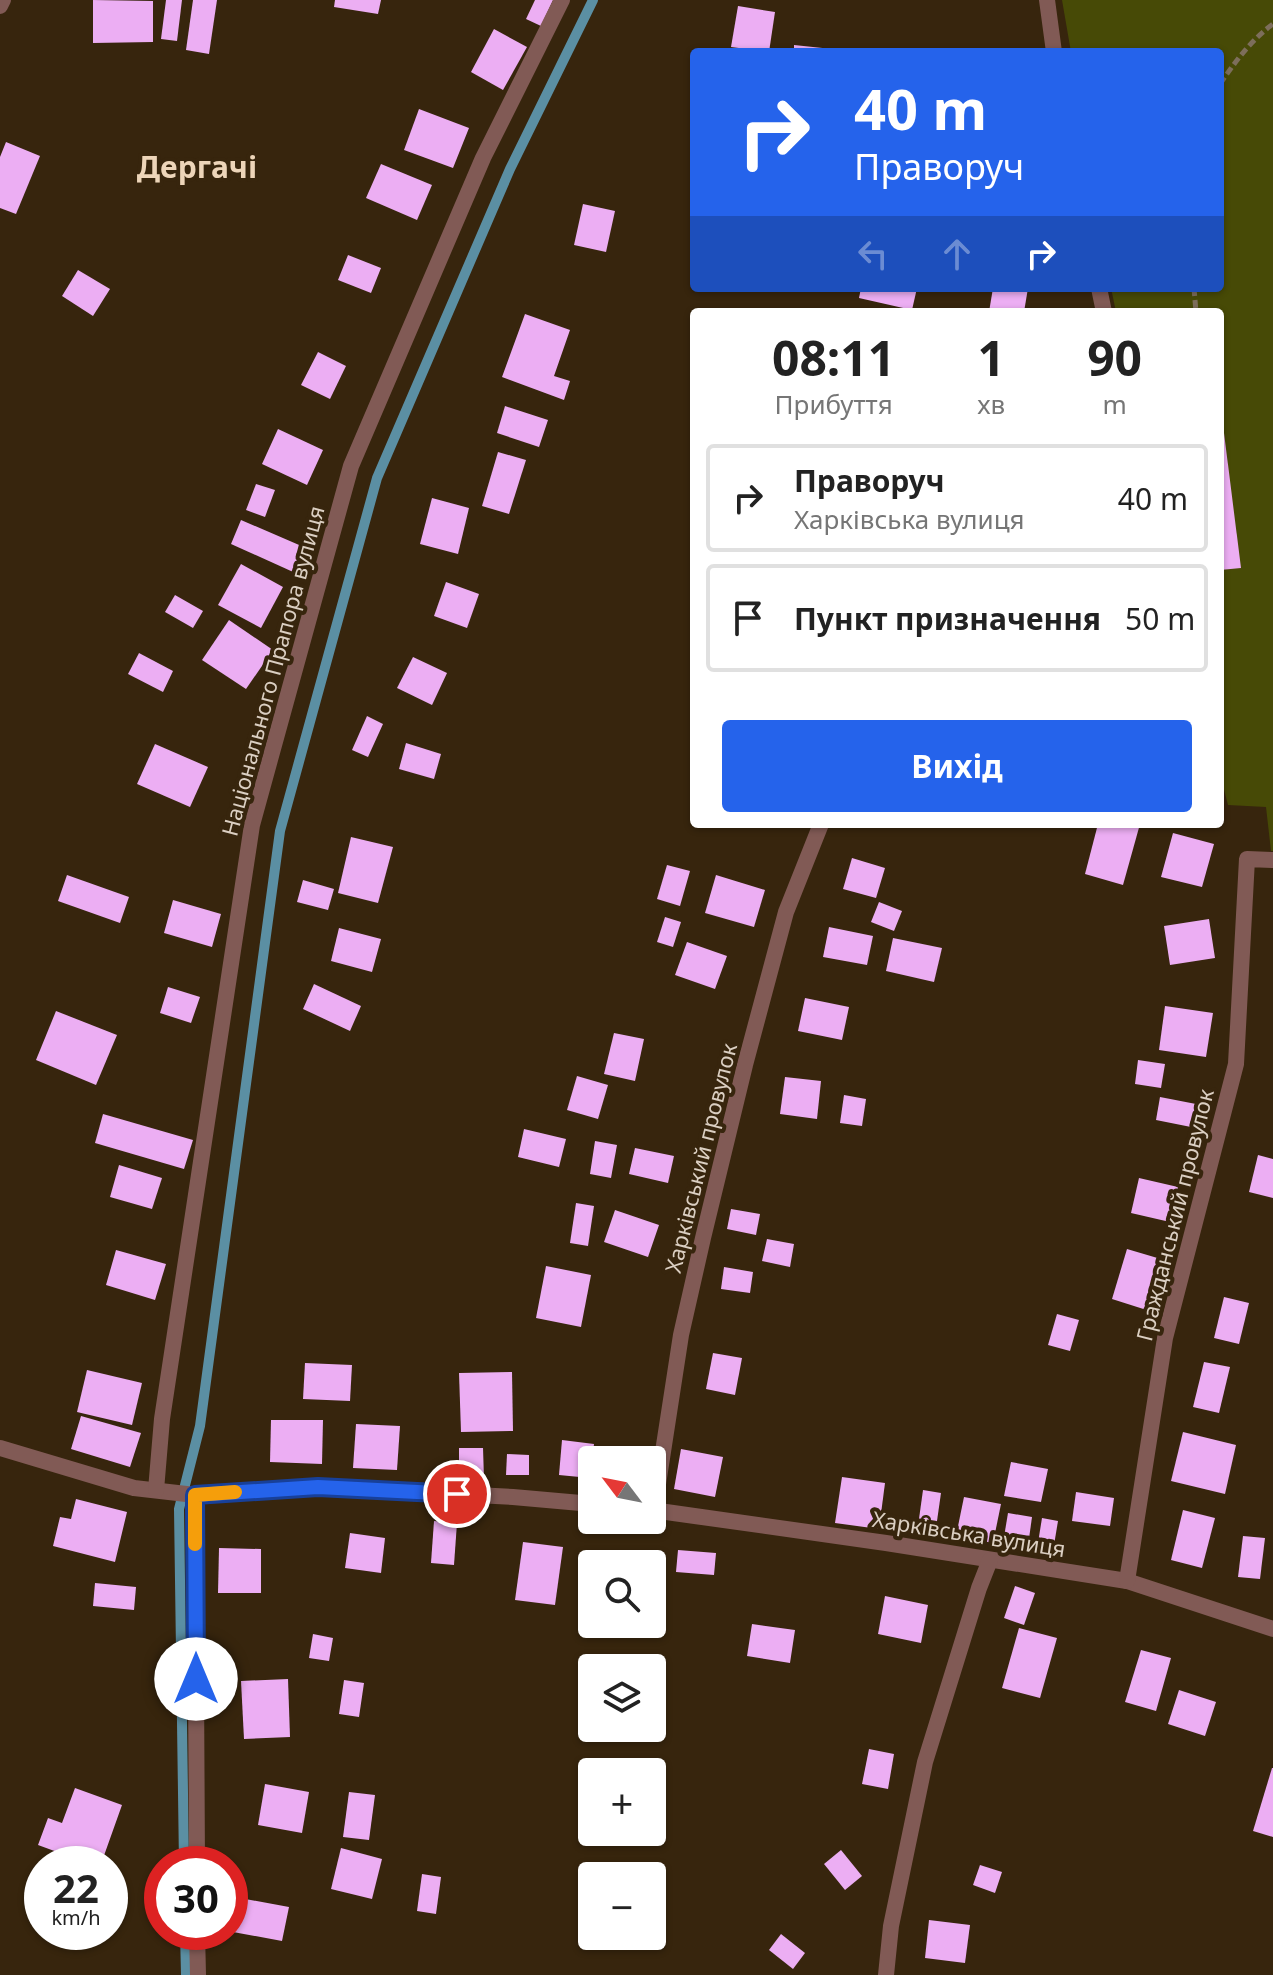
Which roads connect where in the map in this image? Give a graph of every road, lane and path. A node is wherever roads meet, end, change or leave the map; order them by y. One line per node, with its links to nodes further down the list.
1 (3, 0): 4 (street)
2 (562, 0): 12 (street, Національного Прапора вулиця)
3 (1047, 0): 6 (street)
4 (0, 6)
5 (1273, 24): 7 (path)
6 (1053, 48)
7 (1224, 78)
8 (819, 828): 10 (street, Харківський провулок)
9 (1273, 860): 17 (street, Гражданський провулок)
10 (663, 1446)
11 (0, 1448): 12 (street)
12 (156, 1490): 13 (street)
13 (195, 1495): 14 (street); 19 (street)
14 (578, 1503)
15 (666, 1512): 16 (street, Харківська вулиця)
16 (990, 1560): 17 (street, Харківська вулиця); 22 (street)
17 (1127, 1581): 18 (street, Харківська вулиця)
18 (1273, 1629)
19 (197, 1846)
20 (197, 1950): 21 (street)
21 (198, 1975)
22 (886, 1975)

